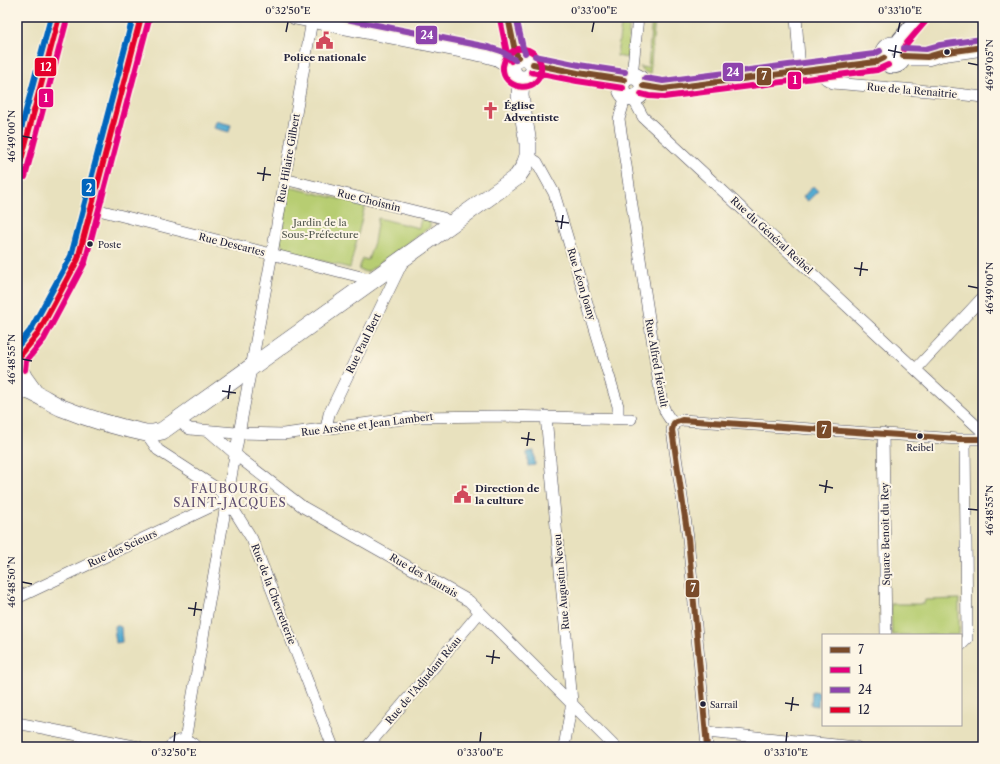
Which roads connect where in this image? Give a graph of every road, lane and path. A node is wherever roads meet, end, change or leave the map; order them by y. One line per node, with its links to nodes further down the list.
1 (59, 17): 18 (main road)
2 (142, 17): 20 (main road)
3 (295, 17): 8 (main road)
4 (508, 17): 12 (main road)
5 (638, 17): 15 (street)
6 (796, 17): 13 (street)
7 (919, 17): 10 (street)
8 (312, 20): 12 (main road); 19 (street, Rue Hilaire Gilbert)
9 (983, 47): 10 (main road)
10 (900, 51): 11 (main road)
11 (837, 67): 13 (main road); 14 (street)
12 (523, 68): 15 (main road); 17 (main road)
13 (807, 70): 14 (street, Rue de la Renaitrie); 15 (main road)
14 (841, 84): 16 (street, Rue de la Renaitrie)
15 (631, 88): 28 (street, Rue du Général Reibel); 35 (street, Rue Alfred Hérault)
16 (983, 97)
17 (528, 156): 21 (main road); 32 (street, Rue Léon Joany)
18 (17, 175)
19 (284, 179): 21 (street, Rue Choisnin); 22 (street, Rue Hilaire Gilbert)
20 (91, 208): 22 (street, Rue Descartes); 26 (main road)
21 (452, 224): 23 (main road)
22 (272, 254): 24 (street, Rue Descartes); 27 (street, Rue Hilaire Gilbert)
23 (404, 259): 24 (main road); 36 (street, Rue Paul Bert)
24 (373, 280): 27 (main road)
25 (983, 297): 28 (street)
26 (18, 362): 30 (main road)
27 (251, 366): 34 (main road); 40 (street, Rue Hilaire Gilbert)
28 (916, 369): 38 (street, Rue du Général Reibel)
29 (17, 388): 30 (main road)
30 (34, 392): 39 (main road)
31 (546, 416): 32 (street, Rue Arsène et Jean Lambert); 36 (street, Rue Arsène et Jean Lambert); 50 (street, Rue Augustin Neveu)
32 (613, 419): 33 (street, Rue Arsène et Jean Lambert)
33 (631, 419)
34 (179, 420): 37 (street, Rue Arsène et Jean Lambert); 39 (main road)
35 (674, 422): 41 (street); 52 (street)
36 (326, 429): 40 (street, Rue Arsène et Jean Lambert)
37 (210, 432): 40 (street, Rue Arsène et Jean Lambert); 44 (street, Rue des Naurais)
38 (983, 432)
39 (146, 433): 45 (street, Rue de la Chevretterie)
40 (240, 433): 44 (street, Rue Hilaire Gilbert)
41 (883, 434): 43 (street); 48 (street, Square Benoit du Rey)
42 (983, 439): 43 (street)
43 (965, 440): 49 (street)
44 (236, 455): 45 (street, Rue Hilaire Gilbert); 47 (street, Rue des Naurais)
45 (227, 499): 46 (street, Rue des Scieurs); 53 (street, Rue Hilaire Gilbert); 58 (street, Rue de la Chevretterie)
46 (17, 598)
47 (480, 612): 50 (street, Rue des Naurais); 59 (street, Rue de l'Adjudant Réau)
48 (886, 634)
49 (962, 644)
50 (572, 702): 60 (street, Rue Augustin Neveu); 61 (street, Rue des Naurais)
51 (17, 723): 55 (street)
52 (706, 732): 54 (street); 62 (street)
53 (185, 740): 56 (street); 57 (street)
54 (791, 744): 63 (street)
55 (139, 747)
56 (170, 747)
57 (196, 747)
58 (333, 747)
59 (367, 747)
60 (564, 747)
61 (616, 747)
62 (707, 747)
63 (856, 747)

